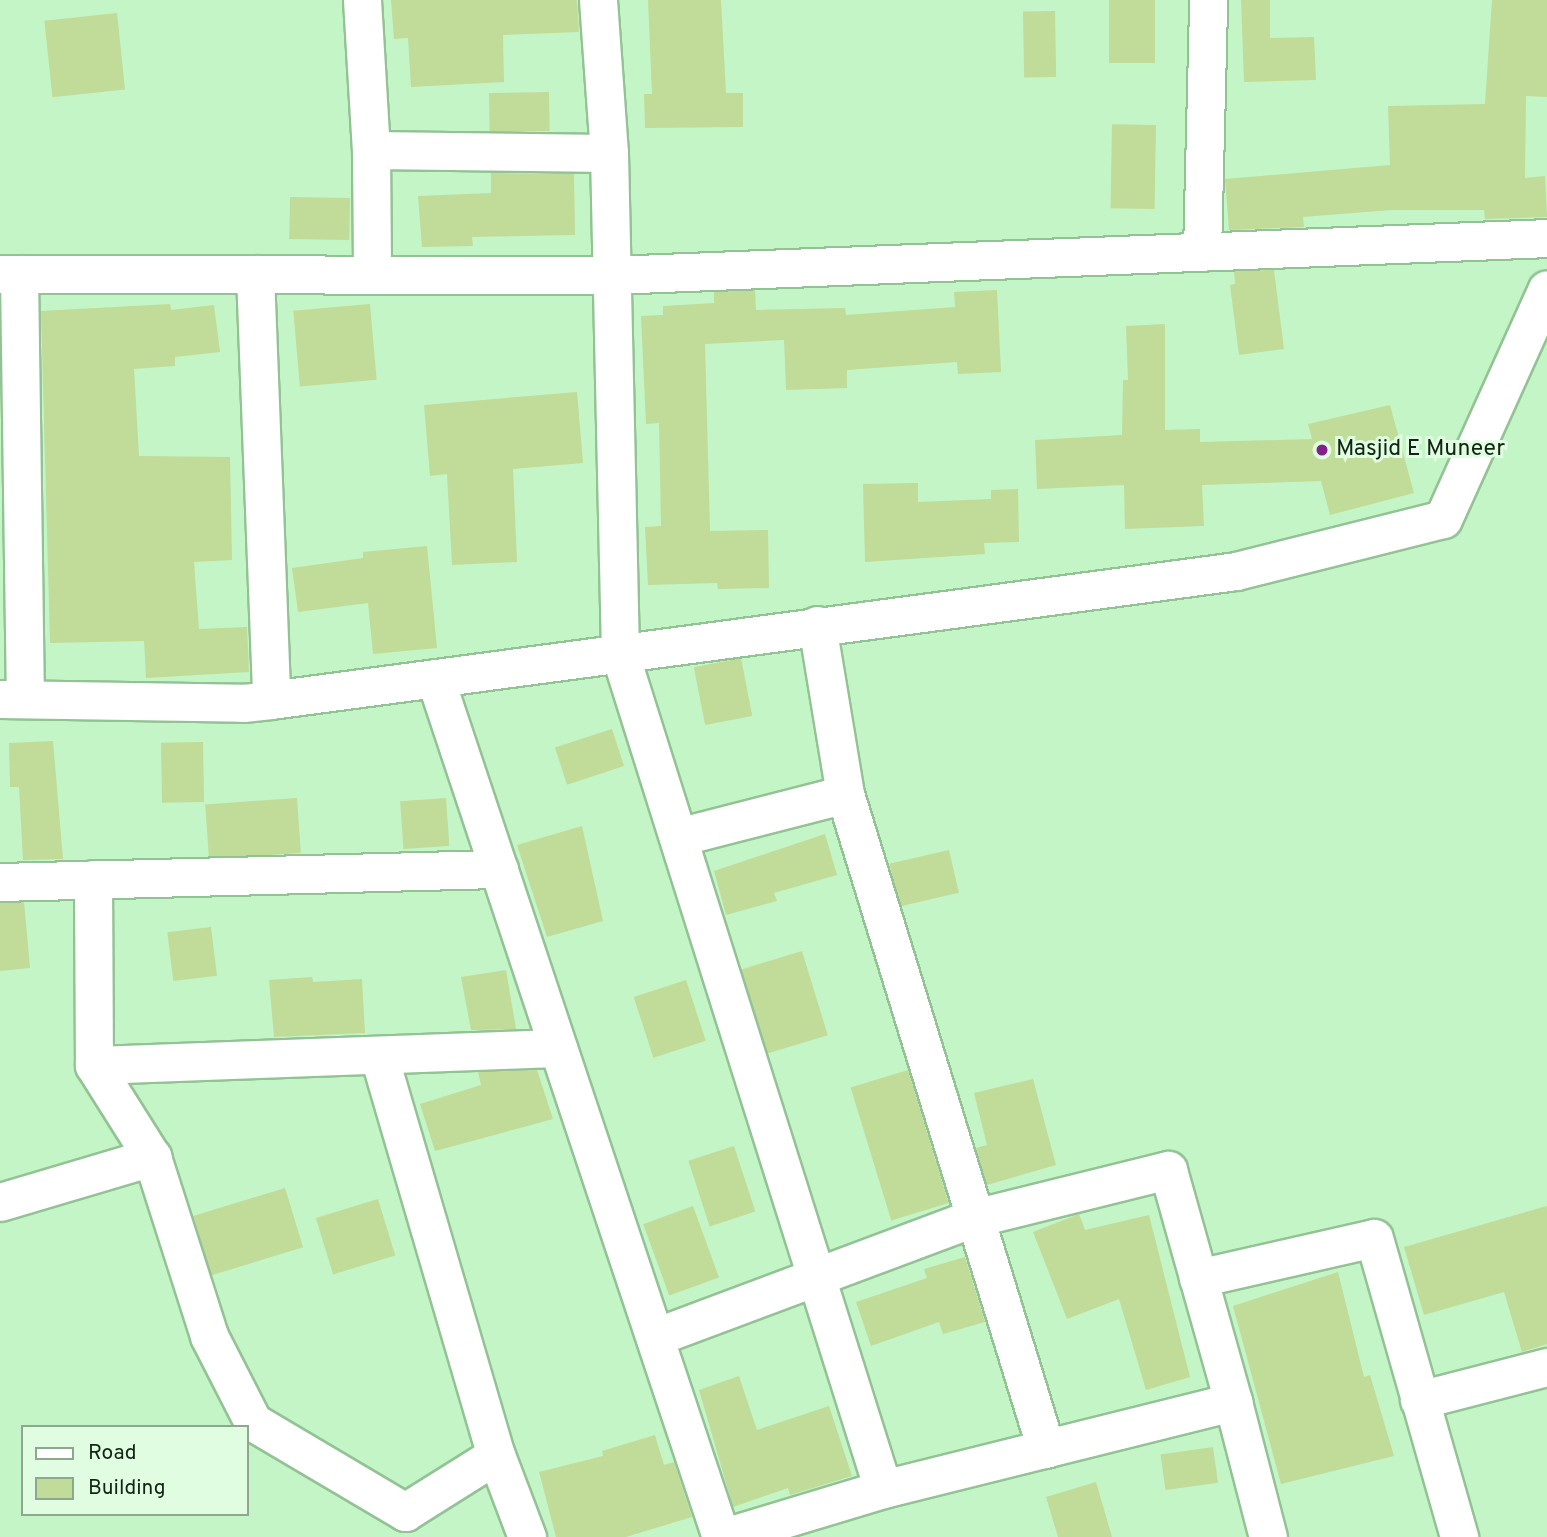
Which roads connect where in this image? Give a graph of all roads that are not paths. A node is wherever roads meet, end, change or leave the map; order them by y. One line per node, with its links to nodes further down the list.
1 (362, 0): 4 (street)
2 (598, 0): 5 (street)
3 (1208, 0): 7 (street)
4 (371, 150): 5 (street); 10 (street)
5 (609, 153): 11 (street)
6 (1547, 238): 7 (street)
7 (1202, 252): 11 (street)
8 (9, 274): 9 (street); 16 (street)
9 (256, 274): 10 (street); 17 (street)
10 (372, 274): 11 (street)
11 (611, 275): 14 (street)
12 (1547, 289): 13 (street)
13 (817, 625): 14 (street); 18 (street)
14 (620, 654): 15 (street); 19 (street)
15 (435, 678): 17 (street); 20 (street)
16 (13, 699): 17 (street)
17 (271, 700)
18 (845, 794): 19 (street); 28 (street)
19 (678, 837): 30 (street)
20 (499, 869): 21 (street); 23 (street)
21 (93, 879): 22 (street); 25 (street)
22 (0, 881)
23 (558, 1048): 24 (street); 31 (street)
24 (379, 1056): 25 (street); 36 (street)
25 (94, 1065): 26 (street)
26 (152, 1157): 27 (street); 38 (street)
27 (0, 1202)
28 (974, 1218): 29 (street); 30 (street); 35 (street)
29 (1198, 1278): 33 (street); 34 (street)
30 (817, 1280): 31 (street); 37 (street)
31 (655, 1337): 40 (street)
32 (1547, 1367): 33 (street)
33 (1419, 1400): 42 (street)
34 (1233, 1402): 35 (street); 41 (street)
35 (1046, 1449): 37 (street)
36 (496, 1455): 38 (street); 39 (street)
37 (883, 1489): 40 (street)
38 (395, 1524)
39 (527, 1537)
40 (723, 1537)
41 (1268, 1537)
42 (1459, 1537)

